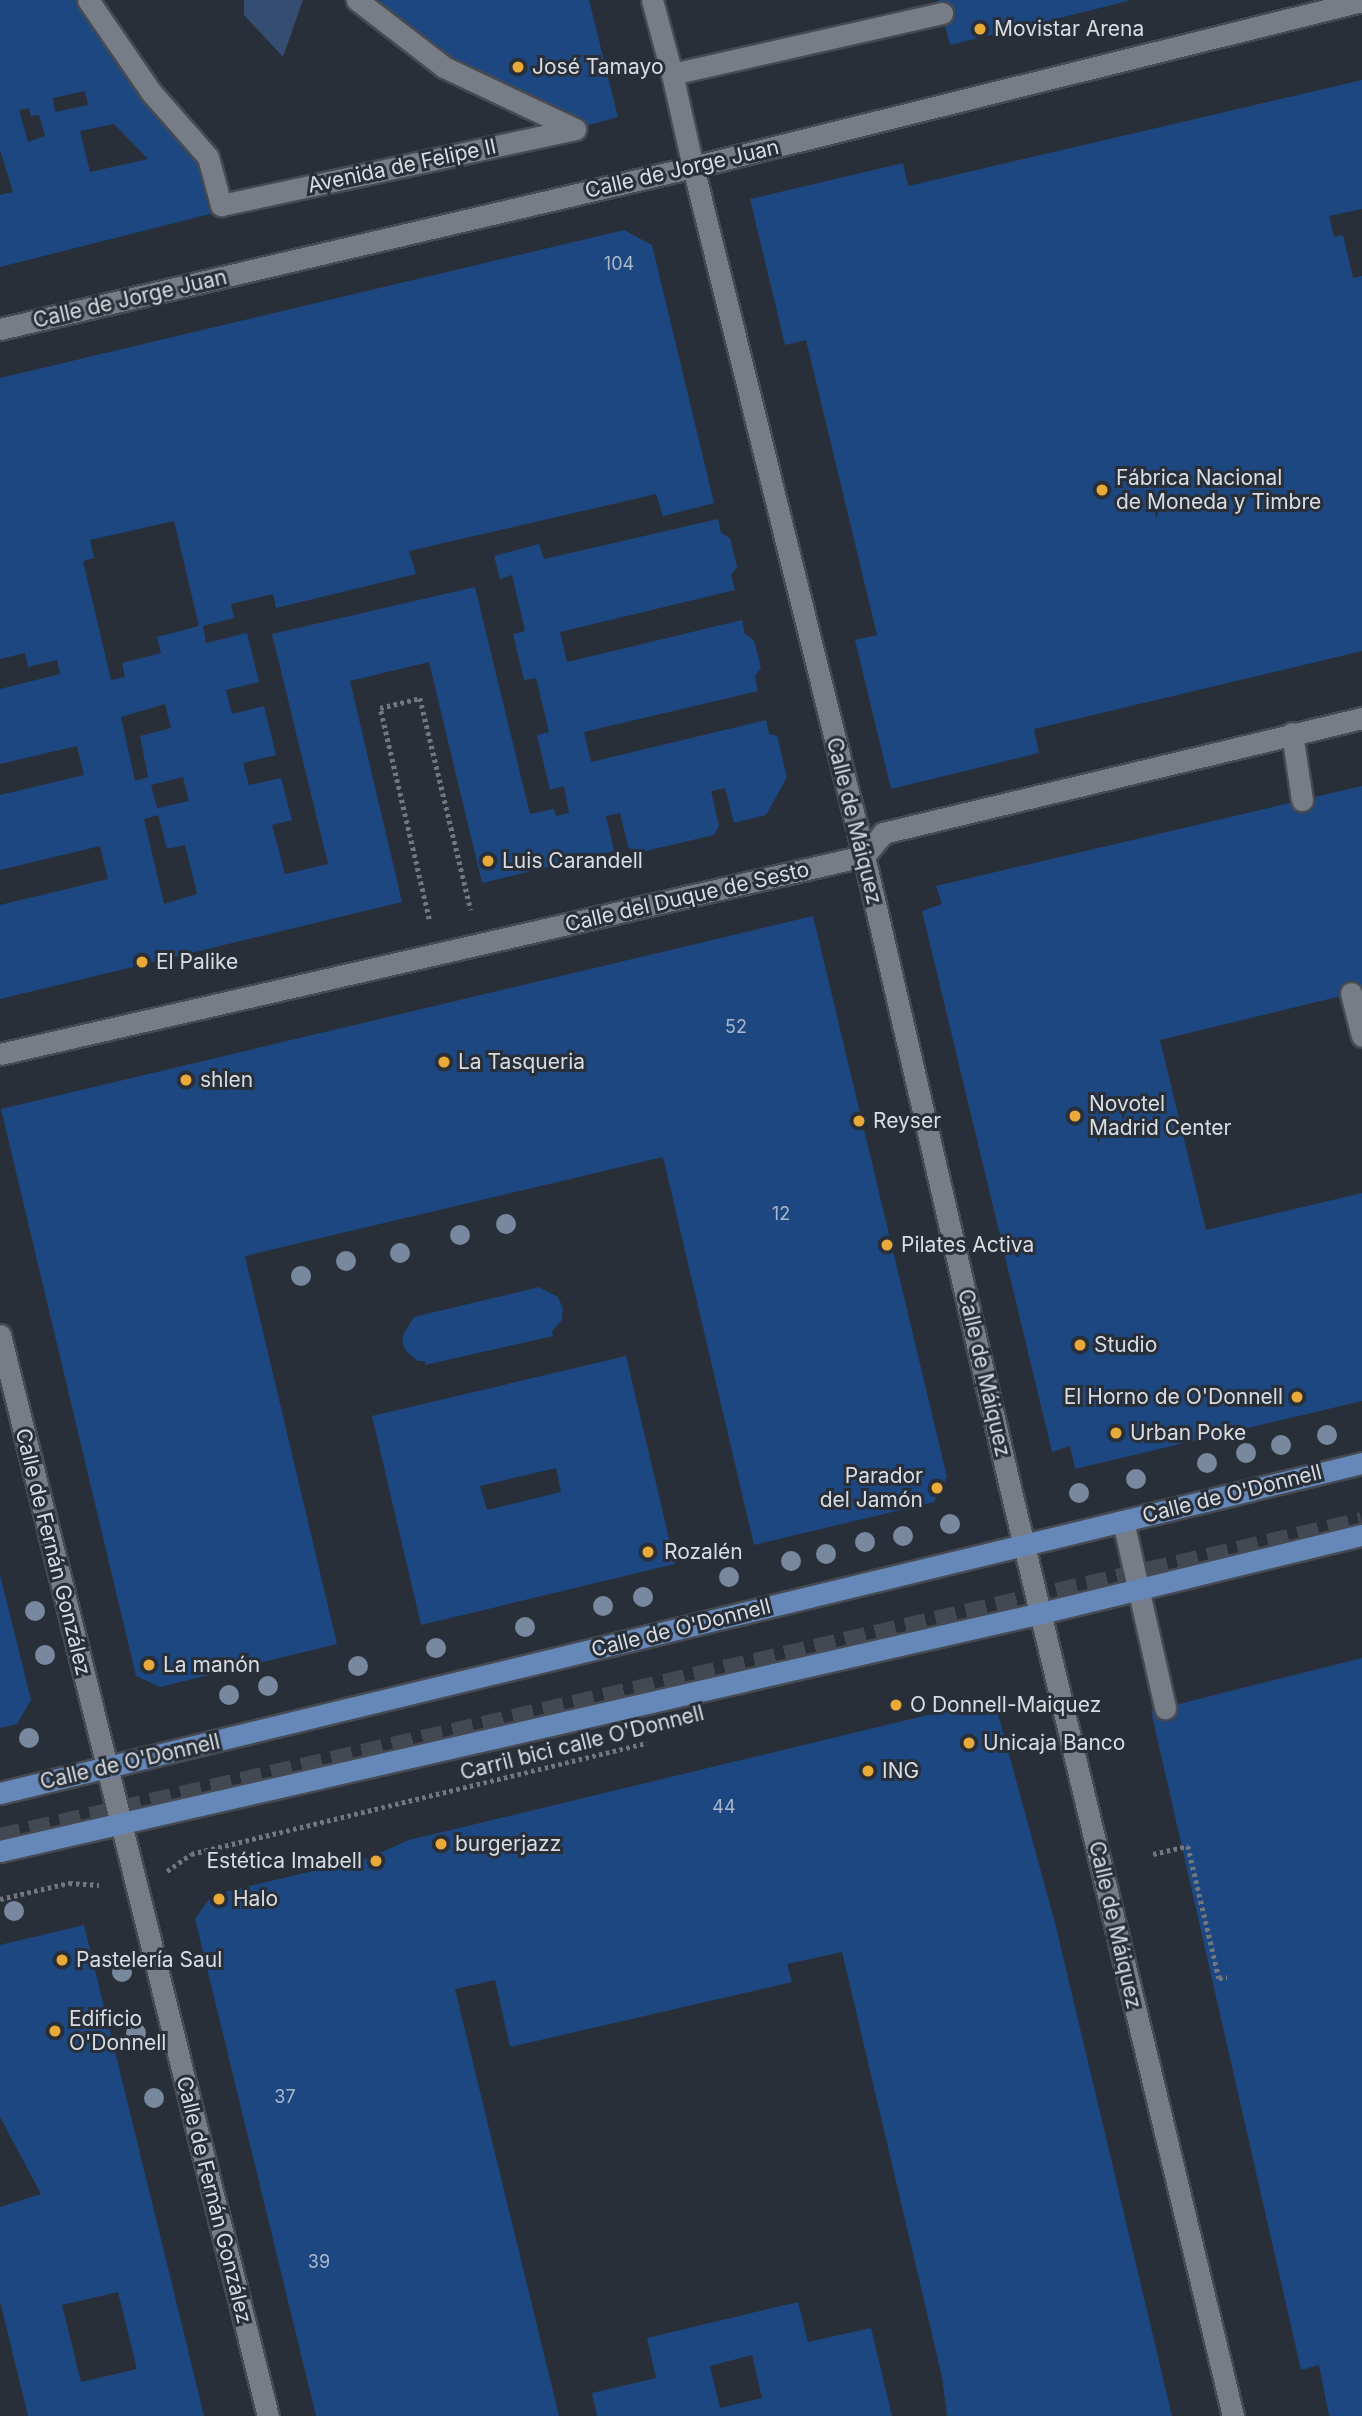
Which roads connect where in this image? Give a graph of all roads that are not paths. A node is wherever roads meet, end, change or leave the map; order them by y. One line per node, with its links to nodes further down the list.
1 (88, 0): 2 (street, Avenida de Felipe II)
2 (357, 0)
3 (652, 0): 6 (street, Calle de Máiquez)
4 (1362, 1): 7 (street, Calle de Jorge Juan)
5 (942, 13): 6 (street)
6 (672, 74): 7 (street, Calle de Máiquez)
7 (693, 167): 8 (street, Calle de Jorge Juan); 12 (street, Calle de Máiquez)
8 (0, 329)
9 (1362, 718): 10 (street)
10 (1292, 733): 11 (street); 12 (street)
11 (1302, 800)
12 (864, 856): 15 (street, Calle del Duque de Sesto); 20 (street, Calle de Máiquez)
13 (1351, 993): 14 (street)
14 (1361, 1030)
15 (0, 1054)
16 (0, 1335): 24 (street, Calle de Fernán González)
17 (1362, 1462): 18 (main road, Calle de O'Donnell)
18 (1123, 1521): 20 (main road, Calle de O'Donnell); 21 (street)
19 (1362, 1535): 21 (main road)
20 (1024, 1544): 22 (street, Calle de Máiquez); 24 (main road, Calle de O'Donnell)
21 (1139, 1589): 22 (main road); 23 (street)
22 (1041, 1613): 26 (main road); 29 (street, Calle de Máiquez)
23 (1165, 1708)
24 (106, 1769): 25 (main road, Calle de O'Donnell); 26 (street, Calle de Fernán González)
25 (0, 1793)
26 (120, 1822): 27 (main road); 28 (street, Calle de Fernán González)
27 (0, 1851)
28 (268, 2416)
29 (1233, 2416)

